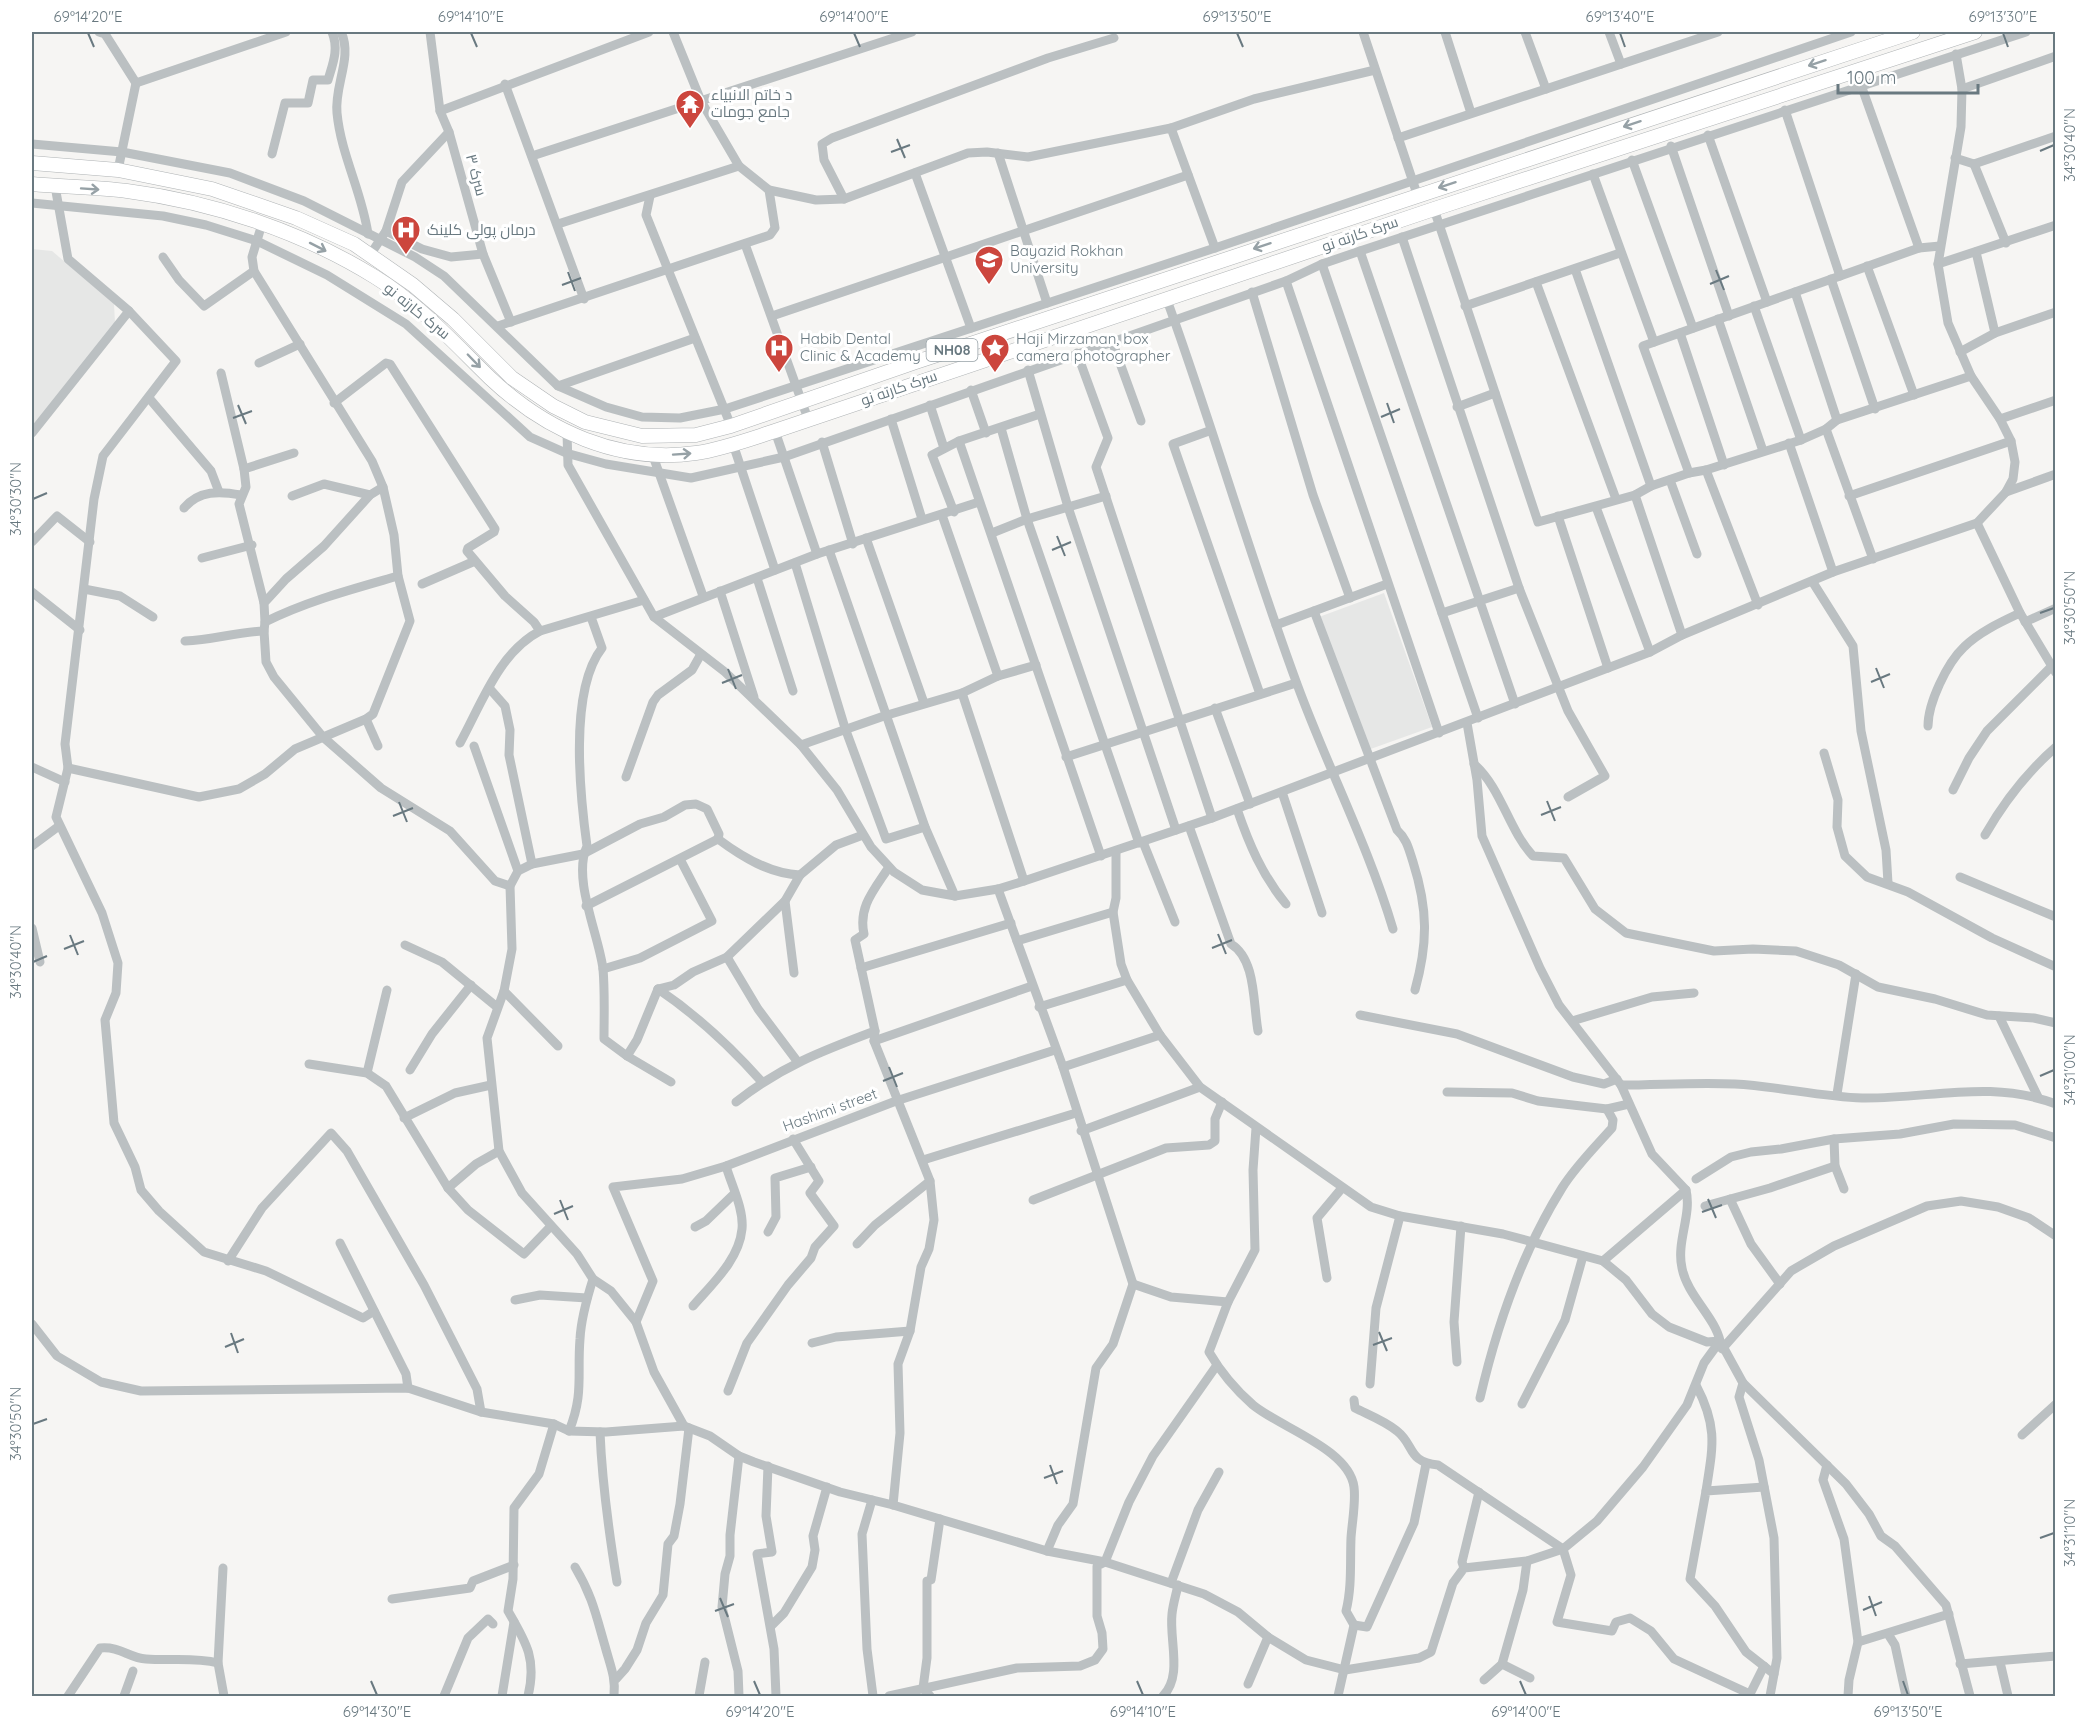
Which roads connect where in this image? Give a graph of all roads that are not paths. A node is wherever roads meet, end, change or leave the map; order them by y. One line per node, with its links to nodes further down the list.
1 (99, 32): 25 (street)
2 (286, 32): 25 (street)
3 (332, 32): 43 (street)
4 (341, 32): 74 (street)
5 (430, 32): 32 (street, سرک ۳)
6 (649, 32): 26 (street)
7 (673, 32): 30 (street)
8 (912, 32): 30 (street)
9 (1363, 32): 24 (street)
10 (1445, 32): 33 (street)
11 (1526, 32): 28 (street)
12 (1610, 32): 23 (street)
13 (1718, 32): 18 (street)
14 (1851, 32): 54 (street)
15 (1910, 32): 20 (street); 59 (highway, سرک کارته نو / NH08, one-way to 59)
16 (1976, 32): 20 (highway, سرک کارته نو / NH08)
17 (2026, 32): 21 (street)
18 (1688, 36): 23 (street)
19 (1114, 38): 61 (street)
20 (1915, 52): 65 (highway, سرک کارته نو / NH08)
21 (1956, 54): 27 (street); 29 (street)
22 (2055, 56): 29 (street)
23 (1621, 64): 28 (street)
24 (1375, 70): 34 (street); 38 (street)
25 (136, 83): 41 (street)
26 (505, 84): 32 (street); 44 (street)
27 (1861, 85): 31 (street); 82 (street)
28 (1546, 88): 33 (street)
29 (1962, 89): 45 (street)
30 (701, 101): 44 (street); 49 (street)
31 (1785, 110): 36 (street); 96 (street)
32 (440, 111): 35 (street, سرک ۳)
33 (1471, 113): 38 (street)
34 (1171, 128): 42 (street); 53 (street)
35 (449, 132): 72 (street); 86 (street, سرک ۳)
36 (1708, 135): 40 (street); 103 (street)
37 (2055, 136): 48 (street)
38 (1398, 138): 54 (street)
39 (32, 144): 41 (street)
40 (1671, 146): 46 (street); 110 (street)
41 (122, 152): 50 (street); 74 (street)
42 (998, 153): 51 (street); 71 (street)
43 (272, 154)
44 (532, 156): 68 (street)
45 (1955, 158): 48 (street); 80 (street)
46 (1632, 160): 52 (street); 116 (street)
47 (32, 163): 50 (highway, سرک کارته نو / NH08)
48 (1974, 164): 78 (street)
49 (739, 166): 58 (street); 60 (street)
50 (118, 170): 57 (highway, سرک کارته نو / NH08)
51 (915, 173): 61 (street); 89 (street)
52 (1593, 174): 69 (street); 85 (street)
53 (1188, 175): 71 (street); 81 (street)
54 (1412, 179): 59 (street); 81 (street)
55 (32, 184): 56 (highway, سرک کارته نو / NH08)
56 (55, 186): 63 (street); 64 (highway, سرک کارته نو / NH08, one-way to 64)
57 (212, 189): 64 (highway); 66 (highway, سرک کارته نو / NH08)
58 (769, 190): 61 (street); 79 (street)
59 (1417, 195): 136 (highway, سرک کارته نو / NH08, one-way to 136)
60 (650, 196): 68 (street); 95 (street)
61 (844, 199)
62 (32, 203): 63 (street)
63 (57, 205): 77 (street); 107 (street)
64 (206, 207): 67 (highway, سرک کارته نو / NH08)
65 (1434, 209): 69 (street); 102 (highway, سرک کارته نو / NH08)
66 (296, 218): 73 (highway); 87 (highway, سرک کارته نو / NH08)
67 (262, 224): 73 (highway, سرک کارته نو / NH08); 77 (street)
68 (558, 224): 101 (street)
69 (1439, 225): 75 (street); 105 (street)
70 (2055, 225): 78 (street)
71 (1024, 230): 89 (street); 104 (street)
72 (386, 231): 76 (street); 86 (street)
73 (290, 234): 153 (highway, سرک کارته نو / NH08, one-way to 153)
74 (368, 234): 76 (street)
75 (1402, 237): 83 (street); 139 (street)
76 (380, 240): 87 (street); 114 (street)
77 (257, 241): 94 (street); 165 (street)
78 (2006, 243): 84 (street)
79 (745, 244): 95 (street); 109 (street)
80 (1940, 246): 82 (street); 91 (street)
81 (1215, 248): 104 (street)
82 (1919, 248): 92 (street)
83 (1360, 251): 90 (street); 224 (street)
84 (1976, 252): 91 (street); 118 (street)
85 (1620, 253): 93 (street); 121 (street)
86 (483, 254): 113 (street, سرک ۳)
87 (370, 255): 148 (highway, سرک کارته نو / NH08)
88 (163, 257): 94 (street)
89 (947, 257): 109 (street); 115 (street)
90 (1322, 264): 97 (street); 229 (street)
91 (1938, 264): 123 (street)
92 (1867, 266): 96 (street); 133 (street)
93 (1575, 269): 98 (street); 176 (street)
94 (254, 271): 122 (street)
95 (668, 271): 101 (street); 119 (street)
96 (1835, 278): 100 (street); 141 (street)
97 (1286, 281): 99 (street); 216 (street)
98 (1536, 282): 105 (street); 186 (street)
99 (1252, 292): 112 (street); 222 (street)
100 (1796, 292): 103 (street); 146 (street)
101 (584, 299): 113 (street)
102 (1167, 300): 112 (street); 143 (highway, سرک کارته نو / NH08)
103 (1767, 302): 106 (street)
104 (1047, 303): 115 (street)
105 (1466, 306): 132 (street)
106 (1754, 306): 110 (street); 156 (street)
107 (129, 310): 134 (street); 155 (street)
108 (2055, 312): 118 (street)
109 (772, 316): 129 (street)
110 (1729, 316): 111 (street)
111 (1718, 319): 116 (street); 163 (street)
112 (1174, 321): 120 (street); 152 (street)
113 (511, 322): 114 (street)
114 (498, 326): 130 (street)
115 (971, 328): 129 (street)
116 (1693, 328): 117 (street)
117 (1680, 333): 121 (street); 168 (street)
118 (1995, 333): 123 (street)
119 (695, 338): 130 (street); 140 (street)
120 (1112, 340): 124 (street); 147 (street)
121 (1654, 342): 172 (street)
122 (300, 344): 125 (street); 137 (street)
123 (1960, 351): 128 (street)
124 (1077, 353): 126 (street); 184 (street)
125 (259, 363)
126 (1028, 370): 131 (street); 142 (street)
127 (221, 373): 170 (street)
128 (1971, 376): 133 (street); 145 (street)
129 (797, 385): 136 (street); 140 (street)
130 (558, 386): 140 (street)
131 (971, 390): 138 (street); 154 (street)
132 (1495, 393): 139 (street); 193 (street)
133 (1914, 394): 141 (street)
134 (149, 398): 178 (street); 200 (street)
135 (2055, 400): 145 (street)
136 (802, 401): 143 (street); 148 (highway, سرک کارته نو / NH08)
137 (334, 403): 177 (street); 208 (street)
138 (930, 405): 144 (street); 162 (street)
139 (1457, 407): 217 (street)
140 (725, 409): 148 (street)
141 (1875, 410): 146 (street)
142 (1040, 414): 149 (street); 188 (street)
143 (808, 419): 151 (highway, سرک کارته نو / NH08)
144 (891, 419): 159 (street); 194 (street)
145 (2000, 419): 158 (street)
146 (1837, 420): 150 (street)
147 (1141, 421)
148 (731, 426)
149 (1001, 428): 154 (street); 195 (street)
150 (1826, 429): 156 (street); 185 (street)
151 (775, 431): 161 (highway, سرک کارته نو / NH08); 167 (street)
152 (1209, 431): 235 (street); 252 (street)
153 (567, 433): 165 (street); 166 (highway, سرک کارته نو / NH08)
154 (986, 433): 157 (street)
155 (32, 434)
156 (1801, 440): 160 (street)
157 (959, 441): 162 (street); 187 (street)
158 (2011, 441): 179 (street); 185 (street)
159 (822, 442): 167 (street); 201 (street)
160 (1789, 443): 163 (street); 211 (street)
161 (733, 444): 166 (highway, سرک کارته نو / NH08, one-way to 161); 169 (street)
162 (944, 448): 191 (street)
163 (1763, 451): 168 (street)
164 (294, 453): 170 (street)
165 (566, 453): 174 (street); 223 (street)
166 (653, 456): 174 (street)
167 (784, 457): 169 (street); 204 (street)
168 (1724, 465): 171 (street)
169 (741, 468): 174 (street); 210 (street)
170 (244, 469): 180 (street)
171 (1706, 470): 172 (street); 226 (street)
172 (1689, 473): 175 (street)
173 (2055, 474): 179 (street)
174 (660, 475): 221 (street)
175 (1670, 480): 176 (street); 205 (street)
176 (1651, 486): 182 (street)
177 (383, 488): 181 (street); 212 (street)
178 (219, 492): 180 (street); 190 (street)
179 (2006, 492): 196 (street)
180 (241, 495): 202 (street)
181 (370, 495): 183 (street); 225 (street)
182 (1635, 495): 186 (street); 239 (street)
183 (292, 496)
184 (1106, 496): 188 (street); 260 (street)
185 (1849, 496): 207 (street)
186 (1616, 499): 189 (street)
187 (979, 502): 191 (street); 197 (street)
188 (1068, 507): 195 (street); 264 (street)
189 (1596, 507): 193 (street); 241 (street)
190 (184, 508)
191 (954, 512): 192 (street)
192 (942, 515): 194 (street); 246 (street)
193 (1558, 516): 244 (street)
194 (922, 519): 198 (street)
195 (1027, 519): 197 (street); 269 (street)
196 (1977, 524): 207 (street); 230 (street)
197 (992, 533): 243 (street)
198 (866, 538): 201 (street); 254 (street)
199 (32, 542): 200 (street)
200 (90, 542): 218 (street)
201 (853, 544): 203 (street)
202 (252, 545): 206 (street); 225 (street)
203 (829, 550): 204 (street); 257 (street)
204 (817, 554): 209 (street)
205 (1696, 554)
206 (202, 558)
207 (1873, 559): 211 (street)
208 (475, 561): 215 (street); 238 (street)
209 (795, 563): 210 (street); 263 (street)
210 (775, 570): 213 (street)
211 (1833, 572): 214 (street)
212 (398, 576): 236 (street); 259 (street)
213 (757, 578): 219 (street); 250 (street)
214 (1812, 581): 226 (street); 307 (street)
215 (422, 584)
216 (1387, 584): 222 (street); 265 (street)
217 (1520, 588): 224 (street); 248 (street)
218 (84, 589): 231 (street); 237 (street)
219 (720, 591): 221 (street); 253 (street)
220 (32, 592): 237 (street)
221 (703, 596): 233 (street)
222 (1350, 598): 228 (street)
223 (644, 600): 232 (street); 233 (street)
224 (1479, 601): 229 (street); 255 (street)
225 (264, 603): 236 (street)
226 (1758, 605): 239 (street)
227 (2055, 608): 234 (street)
228 (1314, 611): 235 (street); 275 (street)
229 (1442, 613): 258 (street)
230 (2020, 613): 234 (street); 262 (street)
231 (153, 616)
232 (591, 617): 238 (street); 298 (street)
233 (654, 617): 242 (street)
234 (2025, 622): 245 (street)
235 (1276, 625): 247 (street)
236 (265, 626): 240 (street); 266 (street)
237 (80, 630): 278 (street)
238 (540, 631): 249 (street)
239 (1682, 635): 241 (street)
240 (185, 642)
241 (1650, 652): 244 (street)
242 (701, 654): 253 (street); 280 (street)
243 (1036, 665): 246 (street); 274 (street)
244 (1608, 668): 248 (street)
245 (2053, 670): 282 (street)
246 (998, 676): 251 (street)
247 (1296, 683): 252 (street); 279 (street)
248 (1559, 688): 255 (street); 284 (street)
249 (490, 689): 267 (street); 301 (street)
250 (793, 691)
251 (962, 693): 254 (street); 306 (street)
252 (1260, 694): 256 (street)
253 (755, 698): 268 (street)
254 (924, 703): 257 (street)
255 (1515, 704): 258 (street)
256 (1215, 708): 260 (street); 285 (street)
257 (884, 716): 263 (street); 290 (street)
258 (1478, 718): 261 (street)
259 (366, 719): 266 (street); 270 (street)
260 (1180, 721): 264 (street); 287 (street)
261 (1467, 723): 265 (street); 276 (street)
262 (1928, 726)
263 (845, 728): 268 (street); 290 (street)
264 (1143, 733): 269 (street); 291 (street)
265 (1439, 733): 275 (street)
266 (323, 737): 278 (street); 308 (street)
267 (460, 743)
268 (801, 744): 292 (street)
269 (1104, 744): 274 (street); 295 (street)
270 (378, 746)
271 (474, 746): 303 (street)
272 (2055, 747): 293 (street)
273 (1824, 753): 307 (street)
274 (1065, 757): 299 (street)
275 (1369, 759): 279 (street); 335 (street)
276 (1474, 764): 329 (street); 342 (street)
277 (32, 767): 281 (street)
278 (68, 768): 281 (street)
279 (1331, 774): 283 (street); 320 (street)
280 (626, 777)
281 (65, 782): 288 (street)
282 (1953, 790)
283 (1282, 792): 285 (street); 315 (street)
284 (1568, 797)
285 (1250, 804): 286 (street)
286 (1237, 809): 287 (street); 312 (street)
287 (1212, 818): 289 (street)
288 (59, 826): 296 (street); 402 (street)
289 (1189, 826): 291 (street); 344 (street)
290 (925, 827): 310 (street)
291 (1176, 830): 295 (street)
292 (863, 835): 302 (street); 304 (street)
293 (1985, 835)
294 (718, 839): 298 (street); 300 (street); 304 (street)
295 (1141, 842): 297 (street); 317 (street)
296 (32, 846)
297 (1116, 851): 299 (street); 314 (street)
298 (583, 854): 301 (street); 313 (street)
299 (1101, 856): 306 (street)
300 (680, 859): 313 (street); 327 (street)
301 (532, 864): 303 (street)
302 (889, 867): 310 (street); 326 (street)
303 (518, 871): 308 (street)
304 (800, 875): 311 (street)
305 (1960, 877): 316 (street)
306 (1024, 881): 309 (street)
307 (1888, 883): 325 (street)
308 (510, 886): 336 (street)
309 (998, 890): 310 (street); 318 (street)
310 (955, 896)
311 (785, 901): 323 (street); 328 (street)
312 (1286, 904)
313 (586, 906): 327 (street)
314 (1113, 912): 321 (street); 330 (street)
315 (1322, 913)
316 (2055, 916)
317 (1175, 922)
318 (1011, 923): 321 (street); 326 (street)
319 (32, 928): 324 (street)
320 (1393, 930)
321 (1017, 941): 332 (street)
322 (405, 945): 331 (street)
323 (727, 957): 333 (street); 350 (street)
324 (40, 962)
325 (2055, 967)
326 (861, 968): 346 (street)
327 (603, 969): 349 (street)
328 (794, 973)
329 (1856, 974): 341 (street); 361 (street)
330 (1127, 980): 338 (street); 345 (street)
331 (471, 984): 339 (street); 353 (street)
332 (1032, 986): 338 (street); 346 (street)
333 (658, 989): 349 (street); 356 (street)
334 (387, 990): 354 (street)
335 (1415, 990)
336 (504, 991): 339 (street); 347 (street)
337 (1694, 993): 342 (street)
338 (1039, 1006): 348 (street)
339 (497, 1007): 358 (street)
340 (1360, 1016): 357 (street)
341 (1999, 1016): 343 (street); 362 (street)
342 (1572, 1021): 357 (street)
343 (2055, 1023)
344 (1258, 1031)
345 (1160, 1035): 352 (street); 359 (street)
346 (875, 1036): 350 (street); 363 (street)
347 (558, 1046)
348 (1055, 1050): 352 (street); 363 (street, Hashimi street)
349 (627, 1056): 355 (street)
350 (797, 1061): 356 (street)
351 (309, 1064): 354 (street)
352 (1063, 1067): 369 (street)
353 (410, 1070)
354 (367, 1073): 370 (street)
355 (670, 1082)
356 (762, 1082): 364 (street)
357 (1619, 1082): 361 (street); 366 (street)
358 (491, 1085): 370 (street); 376 (street)
359 (1200, 1087): 365 (street); 372 (street)
360 (1447, 1092): 368 (street)
361 (1837, 1094): 362 (street)
362 (2038, 1097): 367 (street)
363 (896, 1101): 374 (street, Hashimi street); 377 (street)
364 (736, 1102)
365 (1222, 1102): 371 (street); 381 (street)
366 (1629, 1104): 368 (street); 387 (street)
367 (2055, 1104)
368 (1607, 1109): 398 (street)
369 (1076, 1113): 372 (street); 377 (street)
370 (404, 1118): 384 (street)
371 (1256, 1128): 385 (street); 410 (street)
372 (1082, 1131): 381 (street)
373 (2055, 1138): 375 (street)
374 (793, 1139): 378 (street, Hashimi street); 380 (street)
375 (1834, 1139): 379 (street); 382 (street)
376 (499, 1150): 384 (street); 394 (street)
377 (923, 1160): 383 (street)
378 (726, 1166): 388 (street); 413 (street, Hashimi street)
379 (1835, 1166): 386 (street); 389 (street)
380 (811, 1167): 396 (street); 424 (street)
381 (1096, 1173): 390 (street); 406 (street)
382 (1696, 1179)
383 (930, 1181): 400 (street); 415 (street)
384 (448, 1188): 394 (street)
385 (1342, 1188): 392 (street); 404 (street)
386 (1844, 1189)
387 (1686, 1190): 403 (street); 417 (street)
388 (734, 1194): 395 (street); 411 (street)
389 (1730, 1199): 391 (street); 407 (street)
390 (1033, 1200)
391 (1705, 1206)
392 (1400, 1216): 393 (street); 421 (street)
393 (1461, 1226): 398 (street); 418 (street)
394 (550, 1227): 405 (street)
395 (695, 1227)
396 (768, 1232)
397 (2055, 1236): 407 (street)
398 (1531, 1242): 401 (street); 425 (street)
399 (340, 1243): 412 (street)
400 (857, 1244)
401 (1583, 1256): 403 (street); 427 (street)
402 (228, 1261): 412 (street); 429 (street)
403 (1603, 1261): 417 (street)
404 (1327, 1278)
405 (593, 1280): 408 (street); 413 (street)
406 (1133, 1284): 410 (street); 448 (street)
407 (1780, 1284): 417 (street)
408 (587, 1298): 409 (street); 432 (street)
409 (515, 1300)
410 (1228, 1302): 419 (street)
411 (693, 1306)
412 (374, 1311): 423 (street)
413 (636, 1322): 431 (street)
414 (32, 1324): 423 (street)
415 (910, 1331): 416 (street); 445 (street)
416 (812, 1343)
417 (1721, 1345): 420 (street); 422 (street)
418 (1457, 1362)
419 (1217, 1365): 450 (street); 461 (street)
420 (1743, 1383): 437 (street); 441 (street)
421 (1370, 1384)
422 (1696, 1385): 442 (street); 447 (street)
423 (408, 1388): 429 (street)
424 (728, 1391)
425 (1480, 1398)
426 (1354, 1400): 436 (street)
427 (1522, 1404)
428 (2055, 1404): 434 (street)
429 (482, 1412): 430 (street)
430 (554, 1424): 432 (street); 451 (street)
431 (686, 1427): 433 (street); 435 (street); 477 (street)
432 (569, 1431): 433 (street)
433 (600, 1432): 455 (street)
434 (2022, 1435)
435 (739, 1456): 438 (street); 490 (street)
436 (1426, 1464): 443 (street); 461 (street)
437 (1827, 1465): 458 (street); 465 (street)
438 (768, 1466): 440 (street); 462 (street)
439 (1219, 1472): 456 (street)
440 (827, 1487): 444 (street); 462 (street)
441 (1764, 1487): 442 (street); 475 (street)
442 (1707, 1491): 472 (street)
443 (1479, 1492): 447 (street); 454 (street)
444 (872, 1500): 445 (street); 492 (street)
445 (893, 1505): 446 (street)
446 (939, 1519): 448 (street); 480 (street)
447 (1563, 1549): 449 (street); 481 (street)
448 (1047, 1551): 450 (street)
449 (1527, 1561): 454 (street); 470 (street)
450 (1105, 1562): 456 (street); 480 (street)
451 (514, 1565): 457 (street); 459 (street)
452 (575, 1567): 477 (street)
453 (223, 1568): 469 (street)
454 (1464, 1568): 473 (street)
455 (617, 1582)
456 (1175, 1584): 464 (street); 495 (street)
457 (392, 1599)
458 (1949, 1614): 463 (street); 471 (street)
459 (514, 1622): 486 (street); 487 (street)
460 (493, 1624): 485 (street)
461 (1354, 1625): 473 (street)
462 (771, 1626): 491 (street)
463 (1888, 1634): 465 (street); 499 (street)
464 (1268, 1637): 473 (street); 479 (street)
465 (1858, 1642): 498 (street)
466 (2055, 1656): 468 (street)
467 (705, 1662): 489 (street)
468 (2000, 1662): 471 (street); 501 (street)
469 (218, 1663): 482 (street); 484 (street)
470 (1502, 1664): 476 (street); 478 (street)
471 (1960, 1664): 500 (street)
472 (1764, 1666): 475 (street); 481 (street)
473 (1345, 1670): 496 (street)
474 (133, 1671): 483 (street)
475 (1774, 1674): 497 (street)
476 (1530, 1678)
477 (616, 1679): 488 (street)
478 (1484, 1680)
479 (1248, 1684)
480 (923, 1688): 493 (street); 494 (street)
481 (1749, 1695)
482 (68, 1696)
483 (124, 1696)
484 (224, 1696)
485 (444, 1696)
486 (502, 1696)
487 (528, 1696)
488 (614, 1696)
489 (699, 1696)
490 (739, 1696)
491 (776, 1696)
492 (873, 1696)
493 (889, 1696)
494 (930, 1696)
495 (1163, 1696)
496 (1338, 1696)
497 (1770, 1696)
498 (1848, 1696)
499 (1906, 1696)
500 (1970, 1696)
501 (2008, 1696)

